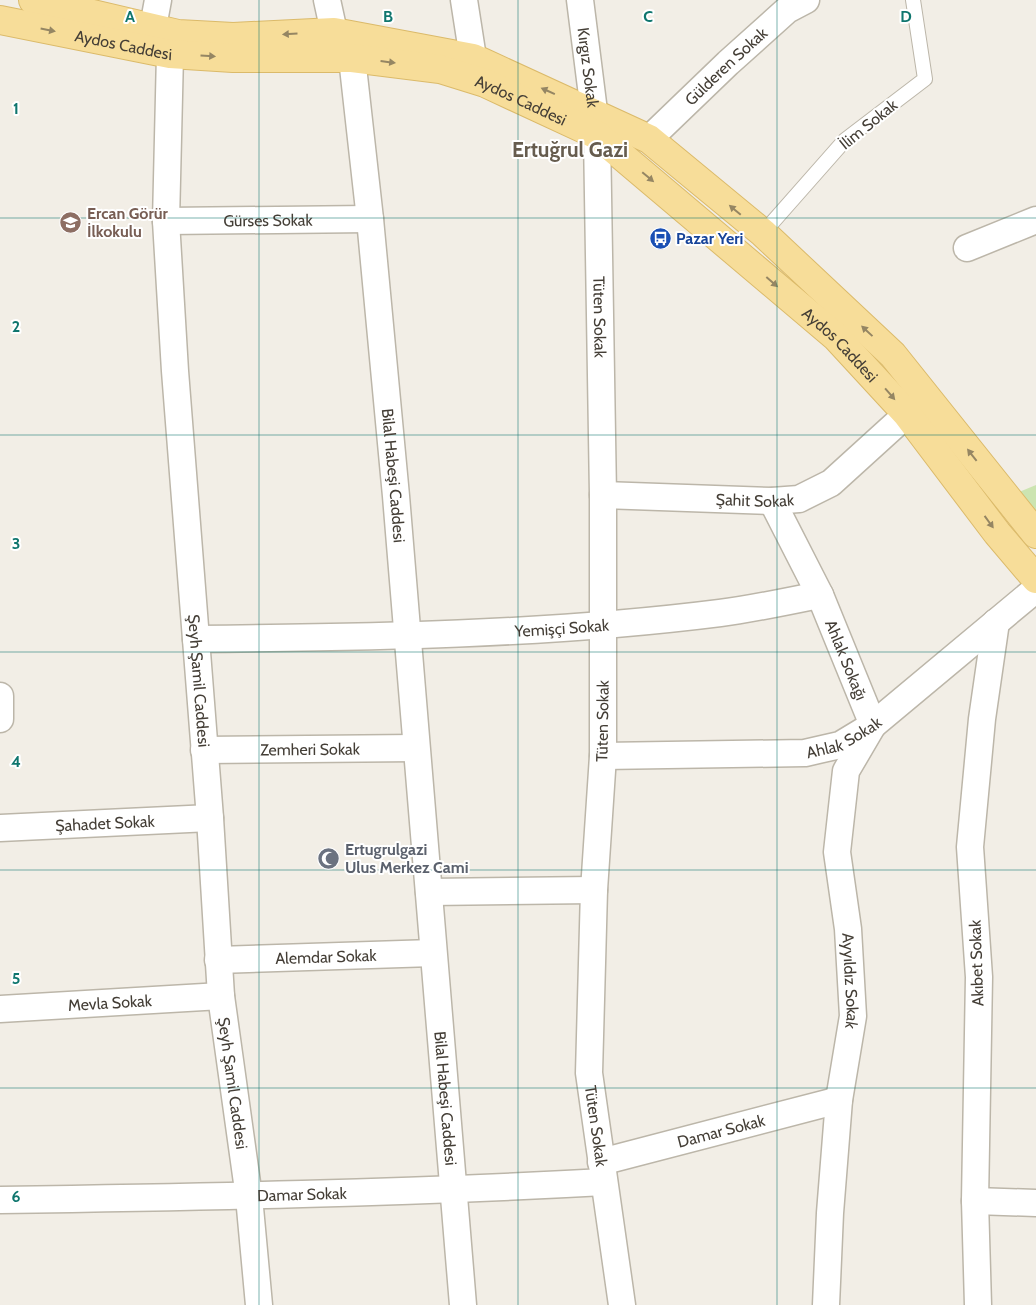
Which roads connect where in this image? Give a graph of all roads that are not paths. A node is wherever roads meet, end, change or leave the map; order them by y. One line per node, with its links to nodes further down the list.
1 (33, 0): 9 (main road, Aydos Caddesi)
2 (158, 0): 9 (street)
3 (328, 0): 10 (street)
4 (464, 0): 13 (street)
5 (580, 0): 14 (street, Kırgız Sokak)
6 (806, 0): 15 (street, Gülderen Sokak)
7 (913, 0): 19 (lane, İlim Sokak)
8 (0, 20): 11 (main road, Aydos Caddesi, one-way to 11)
9 (153, 27): 10 (main road, Aydos Caddesi, one-way to 9)
10 (334, 32): 12 (street); 13 (main road, Aydos Caddesi)
11 (170, 54): 12 (main road, Aydos Caddesi, one-way to 12); 18 (street, Şeyh Şamil Caddesi)
12 (352, 58): 14 (main road, Aydos Caddesi, one-way to 14); 16 (street, Bilal Habeşi Caddesi)
13 (473, 58): 14 (main road, Aydos Caddesi, one-way to 13)
14 (595, 123): 15 (main road, Aydos Caddesi); 21 (main road, Aydos Caddesi, one-way to 21); 22 (street, Tüten Sokak)
15 (650, 139): 19 (main road, Aydos Caddesi, one-way to 15)
16 (370, 219): 18 (street, Gürses Sokak); 30 (street, Bilal Habeşi Caddesi)
17 (1036, 220): 20 (street)
18 (166, 221): 31 (street, Şeyh Şamil Caddesi)
19 (763, 233): 24 (main road, Aydos Caddesi, one-way to 19)
20 (967, 248)
21 (907, 414): 23 (street, Şahit Sokak); 25 (main road, Aydos Caddesi, one-way to 25)
22 (603, 495): 23 (street, Şahit Sokak); 29 (street, Tüten Sokak)
23 (772, 501): 27 (street)
24 (1036, 534)
25 (1036, 579)
26 (1036, 589): 28 (street, Ahlak Sokak)
27 (820, 595): 29 (street, Yemişçi Sokak); 34 (street, Ahlak Sokağı)
28 (996, 622): 34 (street, Ahlak Sokak); 51 (street, Akıbet Sokak)
29 (604, 625): 30 (street, Yemişçi Sokak); 37 (street, Tüten Sokak)
30 (408, 636): 31 (street, Yemişçi Sokak); 35 (street, Bilal Habeşi Caddesi)
31 (196, 639): 36 (street, Şeyh Şamil Caddesi)
32 (0, 696): 33 (street)
33 (0, 719)
34 (873, 725): 37 (street, Ahlak Sokak); 46 (street, Ayyıldız Sokak)
35 (416, 748): 36 (street, Zemheri Sokak); 41 (street, Bilal Habeşi Caddesi)
36 (204, 750): 38 (street, Şeyh Şamil Caddesi)
37 (602, 756): 40 (street, Tüten Sokak)
38 (210, 818): 39 (street, Şahadet Sokak); 43 (street, Şeyh Şamil Caddesi)
39 (0, 828)
40 (594, 890): 41 (street); 47 (street, Tüten Sokak)
41 (429, 892): 42 (street, Bilal Habeşi Caddesi)
42 (433, 953): 43 (street, Alemdar Sokak); 48 (street, Bilal Habeşi Caddesi)
43 (218, 960): 44 (street, Şeyh Şamil Caddesi)
44 (221, 996): 45 (street, Mevla Sokak); 49 (street, Şeyh Şamil Caddesi)
45 (0, 1009)
46 (839, 1100): 47 (street, Damar Sokak); 56 (street, Ayyıldız Sokak)
47 (602, 1172): 48 (street, Damar Sokak); 55 (street, Tüten Sokak)
48 (453, 1190): 49 (street, Damar Sokak); 54 (street, Bilal Habeşi Caddesi)
49 (249, 1196): 50 (street, Damar Sokak); 53 (street, Şeyh Şamil Caddesi)
50 (0, 1200)
51 (975, 1201): 52 (street); 57 (street, Akıbet Sokak)
52 (1036, 1203)
53 (259, 1305)
54 (463, 1305)
55 (622, 1305)
56 (826, 1305)
57 (978, 1305)

